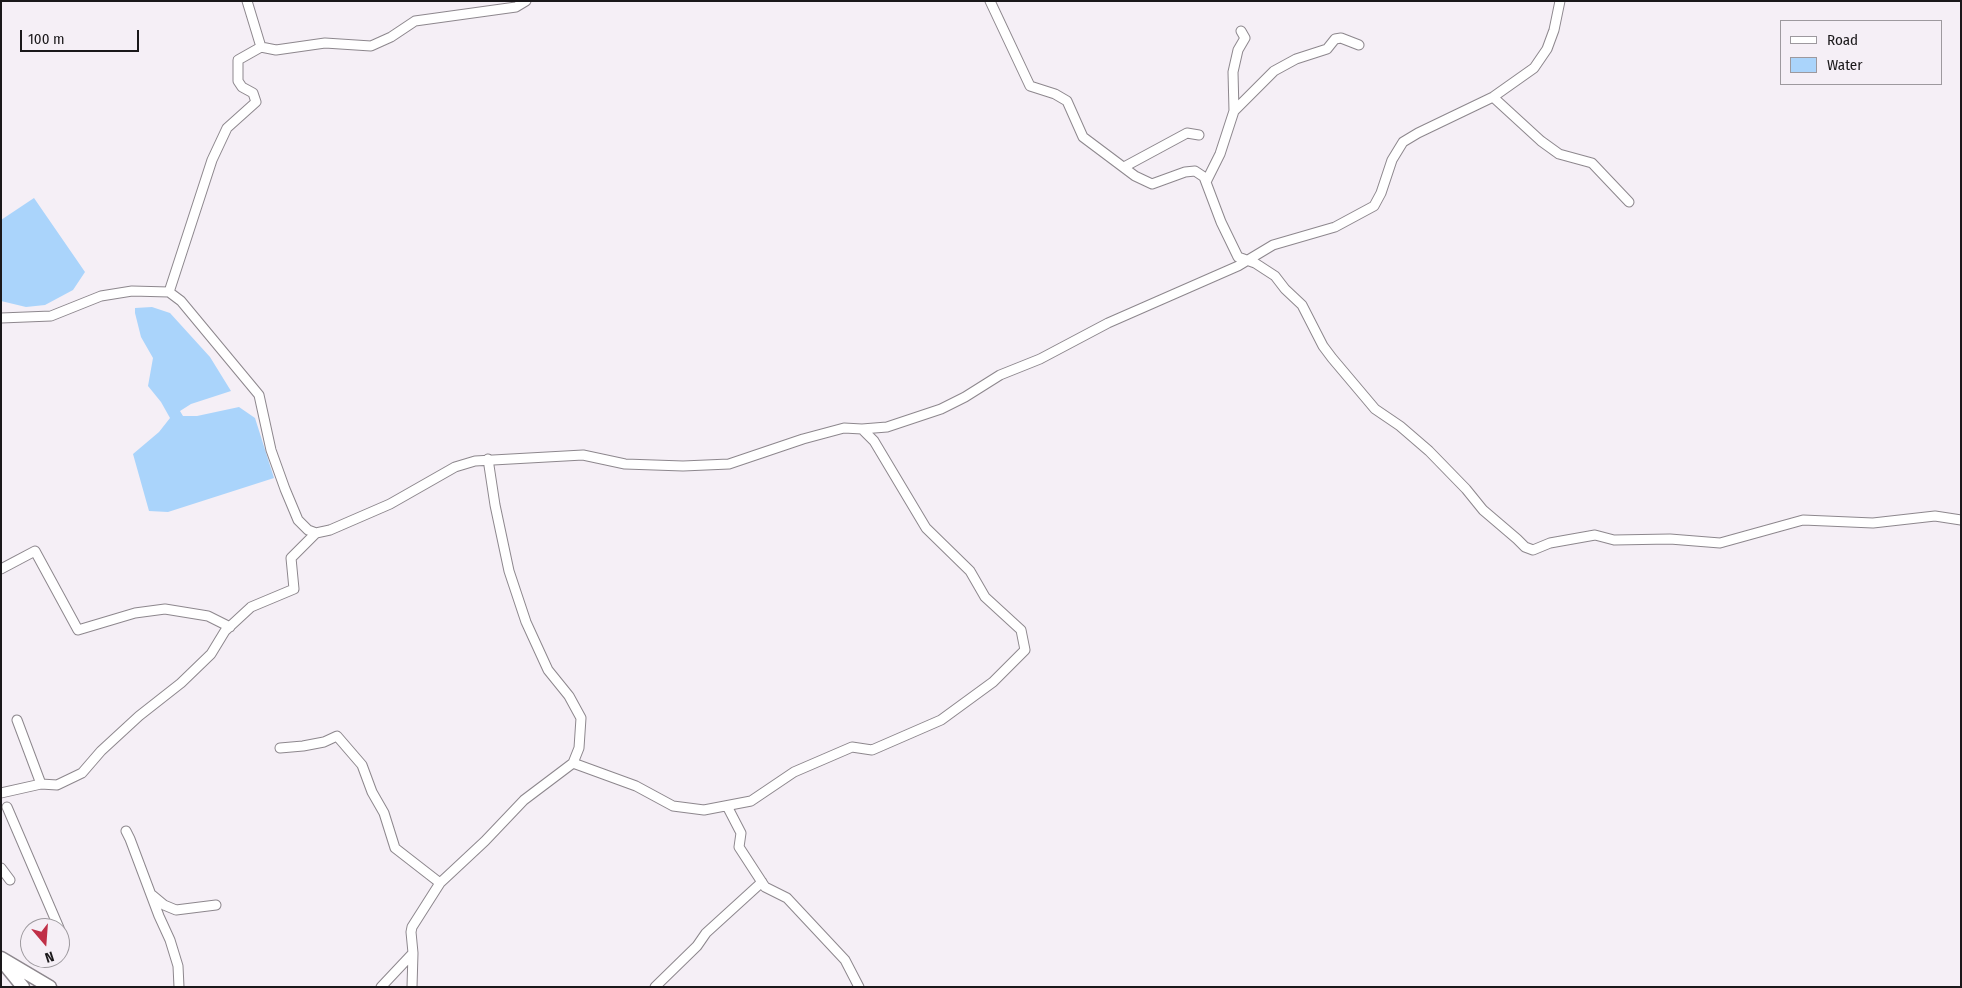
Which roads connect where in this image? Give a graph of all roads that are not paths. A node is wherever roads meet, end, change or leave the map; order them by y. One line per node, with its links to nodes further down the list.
1 (247, 1): 7 (street)
2 (526, 1): 7 (street)
3 (990, 1): 11 (street)
4 (1560, 1): 8 (street)
5 (1241, 31): 9 (street)
6 (1359, 45): 9 (street)
7 (261, 47): 15 (street)
8 (1494, 97): 13 (street); 14 (street)
9 (1234, 111): 12 (street)
10 (1199, 135): 11 (street)
11 (1124, 167): 12 (street)
12 (1206, 182): 14 (street)
13 (1628, 202)
14 (1248, 260): 17 (street); 19 (street)
15 (169, 292): 16 (street); 20 (street)
16 (1, 318)
17 (862, 429): 18 (street); 28 (street)
18 (488, 460): 20 (street); 25 (street)
19 (1961, 520)
20 (316, 534): 22 (street)
21 (1, 570): 22 (street)
22 (230, 627): 26 (street)
23 (17, 720): 26 (street)
24 (280, 748): 33 (street)
25 (573, 763): 28 (street); 33 (street)
26 (40, 784): 27 (street)
27 (1, 793)
28 (727, 806): 34 (street)
29 (7, 807): 37 (street)
30 (126, 831): 35 (street)
31 (1, 868): 32 (street)
32 (10, 880)
33 (440, 882): 38 (street)
34 (762, 882): 45 (street); 46 (street)
35 (150, 893): 36 (street); 42 (street)
36 (216, 905)
37 (55, 918)
38 (413, 953): 43 (street); 44 (street)
39 (1, 960): 40 (main road); 41 (main road)
40 (23, 987)
41 (50, 987)
42 (179, 987)
43 (381, 987)
44 (412, 987)
45 (655, 987)
46 (859, 987)

